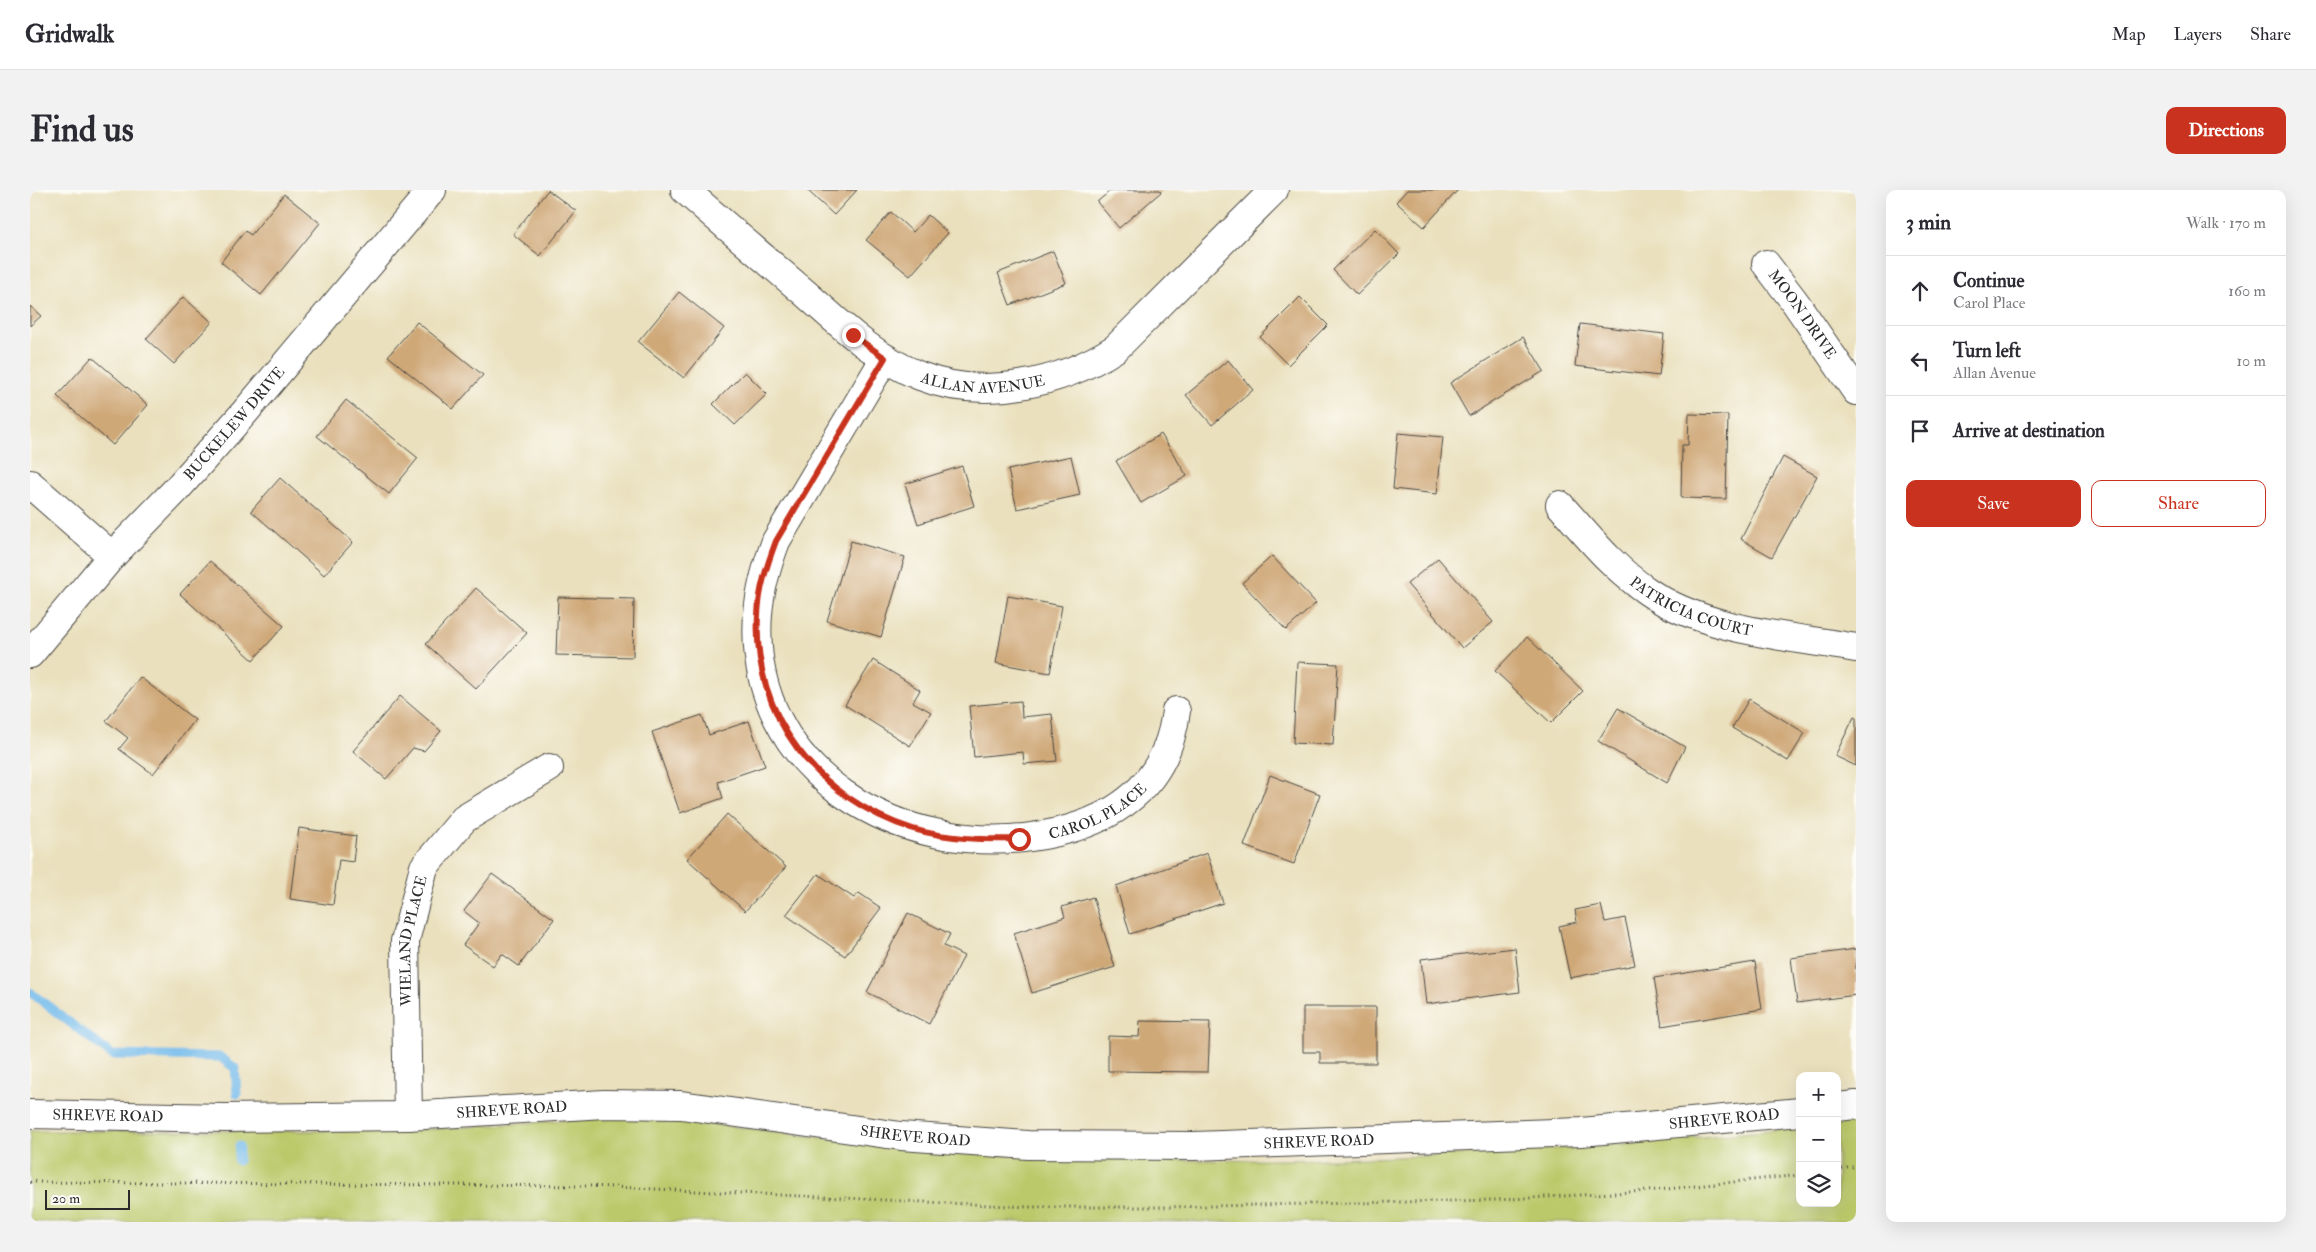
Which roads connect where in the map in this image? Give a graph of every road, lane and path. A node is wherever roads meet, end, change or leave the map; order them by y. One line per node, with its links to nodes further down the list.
1 (685, 190): 5 (street, ALLAN AVENUE)
2 (1274, 190): 5 (street, ALLAN AVENUE)
3 (416, 195): 9 (street, BUCKELEW DRIVE)
4 (1766, 264): 6 (street, MOON DRIVE)
5 (885, 358): 12 (street, CAROL PLACE)
6 (1856, 391)
7 (30, 484): 9 (street)
8 (1560, 505): 10 (street, PATRICIA COURT)
9 (112, 556): 11 (street, BUCKELEW DRIVE)
10 (1856, 648)
11 (30, 654)
12 (1176, 711)
13 (549, 768): 18 (street, WIELAND PLACE)
14 (1856, 1104): 15 (street)
15 (1841, 1106)
16 (1796, 1112): 18 (street, SHREVE ROAD)
17 (30, 1114): 18 (street, SHREVE ROAD)
18 (408, 1116)
19 (1856, 1166): 20 (path)
20 (1841, 1169)
21 (1796, 1175): 22 (path)
22 (30, 1182)

